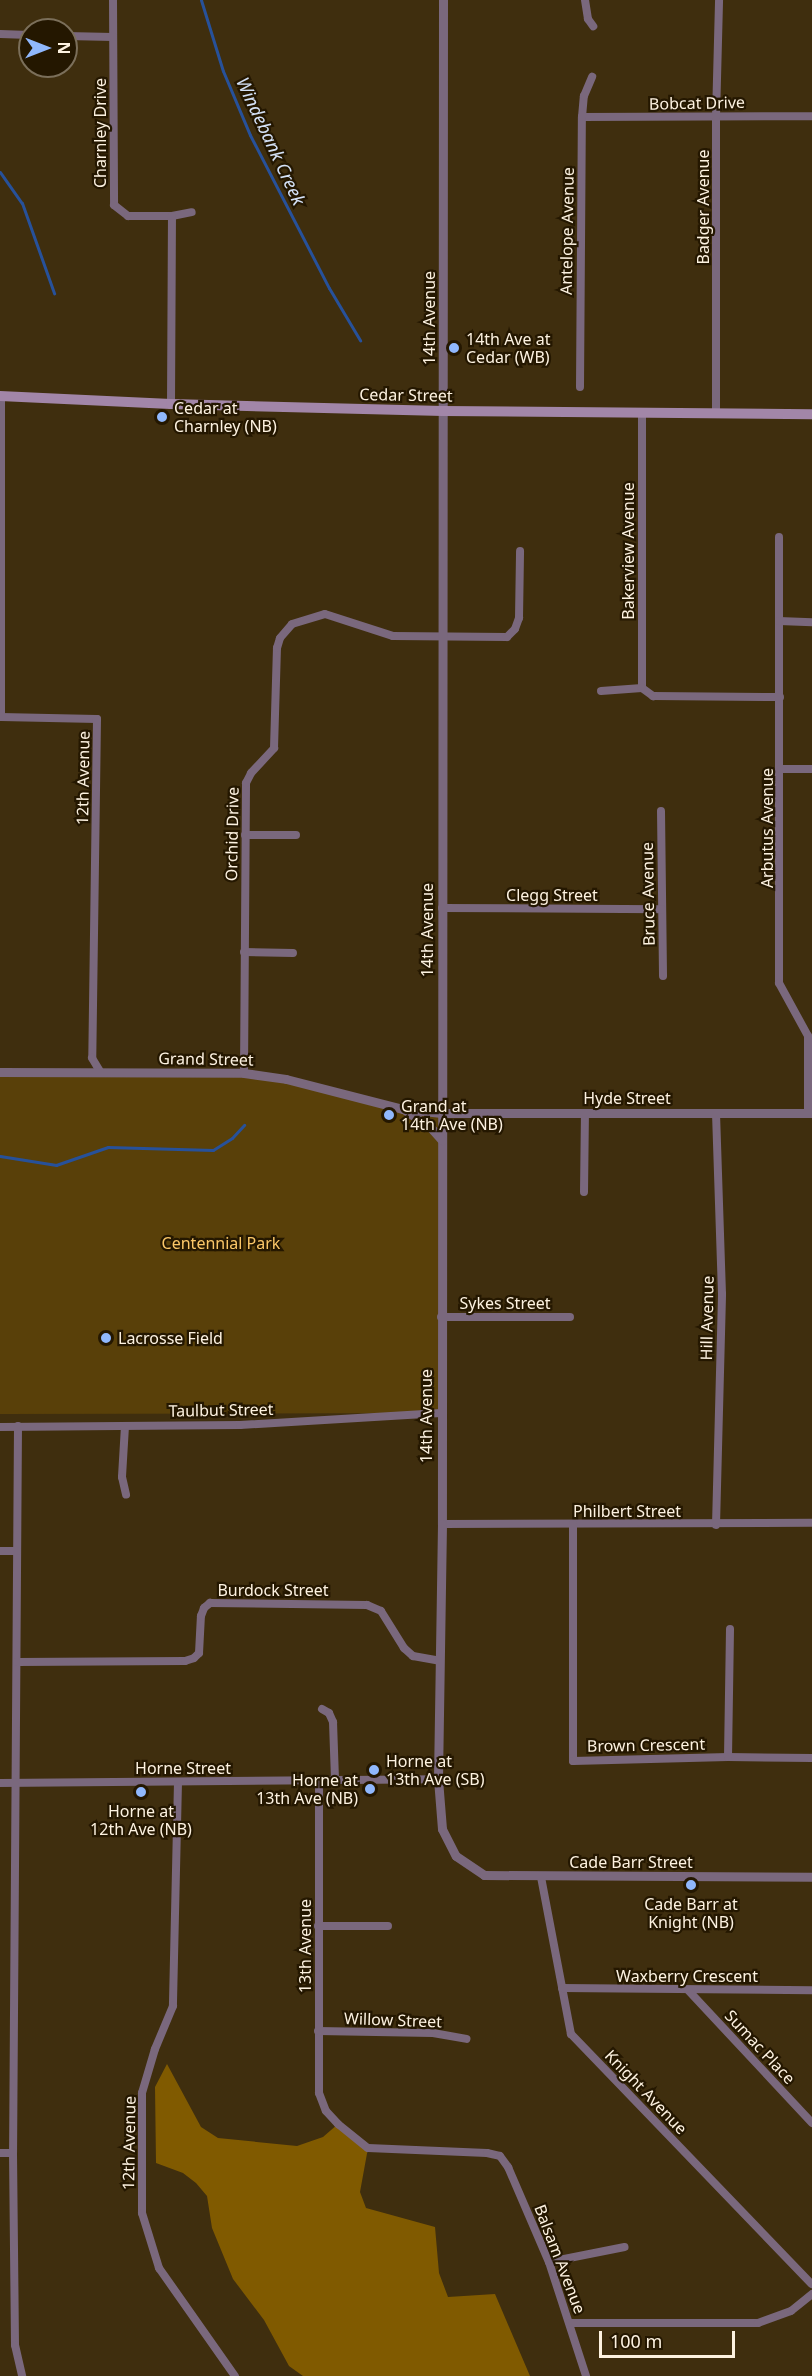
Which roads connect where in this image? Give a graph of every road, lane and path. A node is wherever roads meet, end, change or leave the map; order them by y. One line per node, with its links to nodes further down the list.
1 (113, 0): 9 (street, Charnley Drive)
2 (443, 0): 19 (street, 14th Avenue)
3 (585, 0): 5 (street)
4 (719, 0): 13 (street, Badger Avenue)
5 (593, 26)
6 (0, 34): 7 (street)
7 (18, 35)
8 (78, 36): 9 (street)
9 (113, 37): 15 (street, Charnley Drive)
10 (592, 77): 12 (street, Antelope Avenue)
11 (812, 116): 13 (street, Bobcat Drive)
12 (582, 117): 13 (street, Bobcat Drive); 16 (street, Antelope Avenue)
13 (716, 117): 21 (street, Badger Avenue)
14 (192, 212): 15 (street, Charnley Drive)
15 (172, 216): 18 (street)
16 (580, 387)
17 (1, 396): 18 (main road, Cedar Street); 42 (street, 12th Avenue)
18 (171, 404): 19 (main road, Cedar Street)
19 (443, 411): 20 (main road, Cedar Street); 27 (street, 14th Avenue)
20 (642, 413): 21 (main road, Cedar Street); 28 (street, Bakerview Avenue)
21 (716, 414): 22 (main road, Cedar Street)
22 (812, 414)
23 (779, 537): 25 (street, Arbutus Avenue)
24 (520, 551): 27 (street, Orchid Drive)
25 (779, 621): 26 (street); 30 (street, Arbutus Avenue)
26 (812, 622)
27 (442, 636): 34 (street, Orchid Drive); 36 (street, 14th Avenue)
28 (642, 688): 29 (street); 30 (street)
29 (601, 691)
30 (780, 697): 31 (street, Arbutus Avenue)
31 (781, 769): 32 (street); 48 (street, Arbutus Avenue)
32 (812, 769)
33 (661, 811): 37 (street, Bruce Avenue)
34 (245, 835): 35 (street); 38 (street, Orchid Drive)
35 (296, 835)
36 (442, 908): 37 (street, Clegg Street); 45 (street, 14th Avenue)
37 (662, 909): 40 (street, Bruce Avenue)
38 (244, 952): 39 (street); 43 (street, Orchid Drive)
39 (293, 953)
40 (663, 976)
41 (0, 1072): 42 (street, Grand Street)
42 (101, 1073): 43 (street, Grand Street)
43 (244, 1073): 44 (street, Grand Street)
44 (403, 1109): 45 (street, Grand Street); 49 (street)
45 (442, 1113): 46 (street, Hyde Street); 49 (street, 14th Avenue)
46 (585, 1113): 47 (street, Hyde Street); 50 (street)
47 (716, 1113): 48 (street, Hyde Street); 61 (street, Hill Avenue)
48 (810, 1113)
49 (442, 1140): 51 (street, 14th Avenue)
50 (584, 1192)
51 (441, 1317): 52 (street, Sykes Street); 53 (street, 14th Avenue)
52 (570, 1317)
53 (441, 1413): 56 (street, Taulbut Street); 59 (street, 14th Avenue)
54 (0, 1426): 55 (street, Taulbut Street)
55 (18, 1426): 56 (street, Taulbut Street); 63 (street)
56 (125, 1426): 57 (street)
57 (126, 1495)
58 (812, 1523): 61 (street, Philbert Street)
59 (442, 1524): 60 (street, Philbert Street); 65 (street, 14th Avenue)
60 (573, 1524): 61 (street, Philbert Street); 68 (street, Brown Crescent)
61 (716, 1525)
62 (0, 1551): 63 (street)
63 (17, 1551): 66 (street)
64 (730, 1629): 68 (street)
65 (440, 1661): 66 (street, Burdock Street); 70 (street, 14th Avenue)
66 (17, 1662): 75 (street)
67 (322, 1709): 72 (street)
68 (728, 1757): 69 (street, Brown Crescent)
69 (812, 1758)
70 (438, 1779): 72 (street, Horne Street); 76 (street, 14th Avenue)
71 (319, 1780): 72 (street, Horne Street); 73 (street, Horne Street); 79 (street, 13th Avenue)
72 (335, 1780)
73 (178, 1782): 75 (street, Horne Street); 96 (street, 12th Avenue)
74 (0, 1783): 75 (street, Horne Street)
75 (14, 1783): 88 (street)
76 (456, 1856): 77 (street, Cade Barr Street)
77 (541, 1877): 78 (street, Cade Barr Street); 81 (street, Knight Avenue)
78 (812, 1877)
79 (318, 1926): 80 (street); 84 (street, 13th Avenue)
80 (388, 1926)
81 (562, 1988): 82 (street, Waxberry Crescent); 92 (street, Knight Avenue)
82 (688, 1990): 83 (street, Waxberry Crescent); 86 (street, Sumac Place)
83 (812, 1990)
84 (318, 2031): 85 (street, Willow Street); 89 (street, 13th Avenue)
85 (466, 2039)
86 (812, 2123)
87 (0, 2153): 88 (street)
88 (13, 2153): 95 (street)
89 (500, 2156): 91 (street, Balsam Avenue)
90 (625, 2247): 91 (street)
91 (549, 2262): 94 (street, Balsam Avenue)
92 (812, 2284)
93 (812, 2294): 94 (street)
94 (570, 2323): 97 (street, Balsam Avenue)
95 (22, 2376)
96 (235, 2376)
97 (586, 2376)

